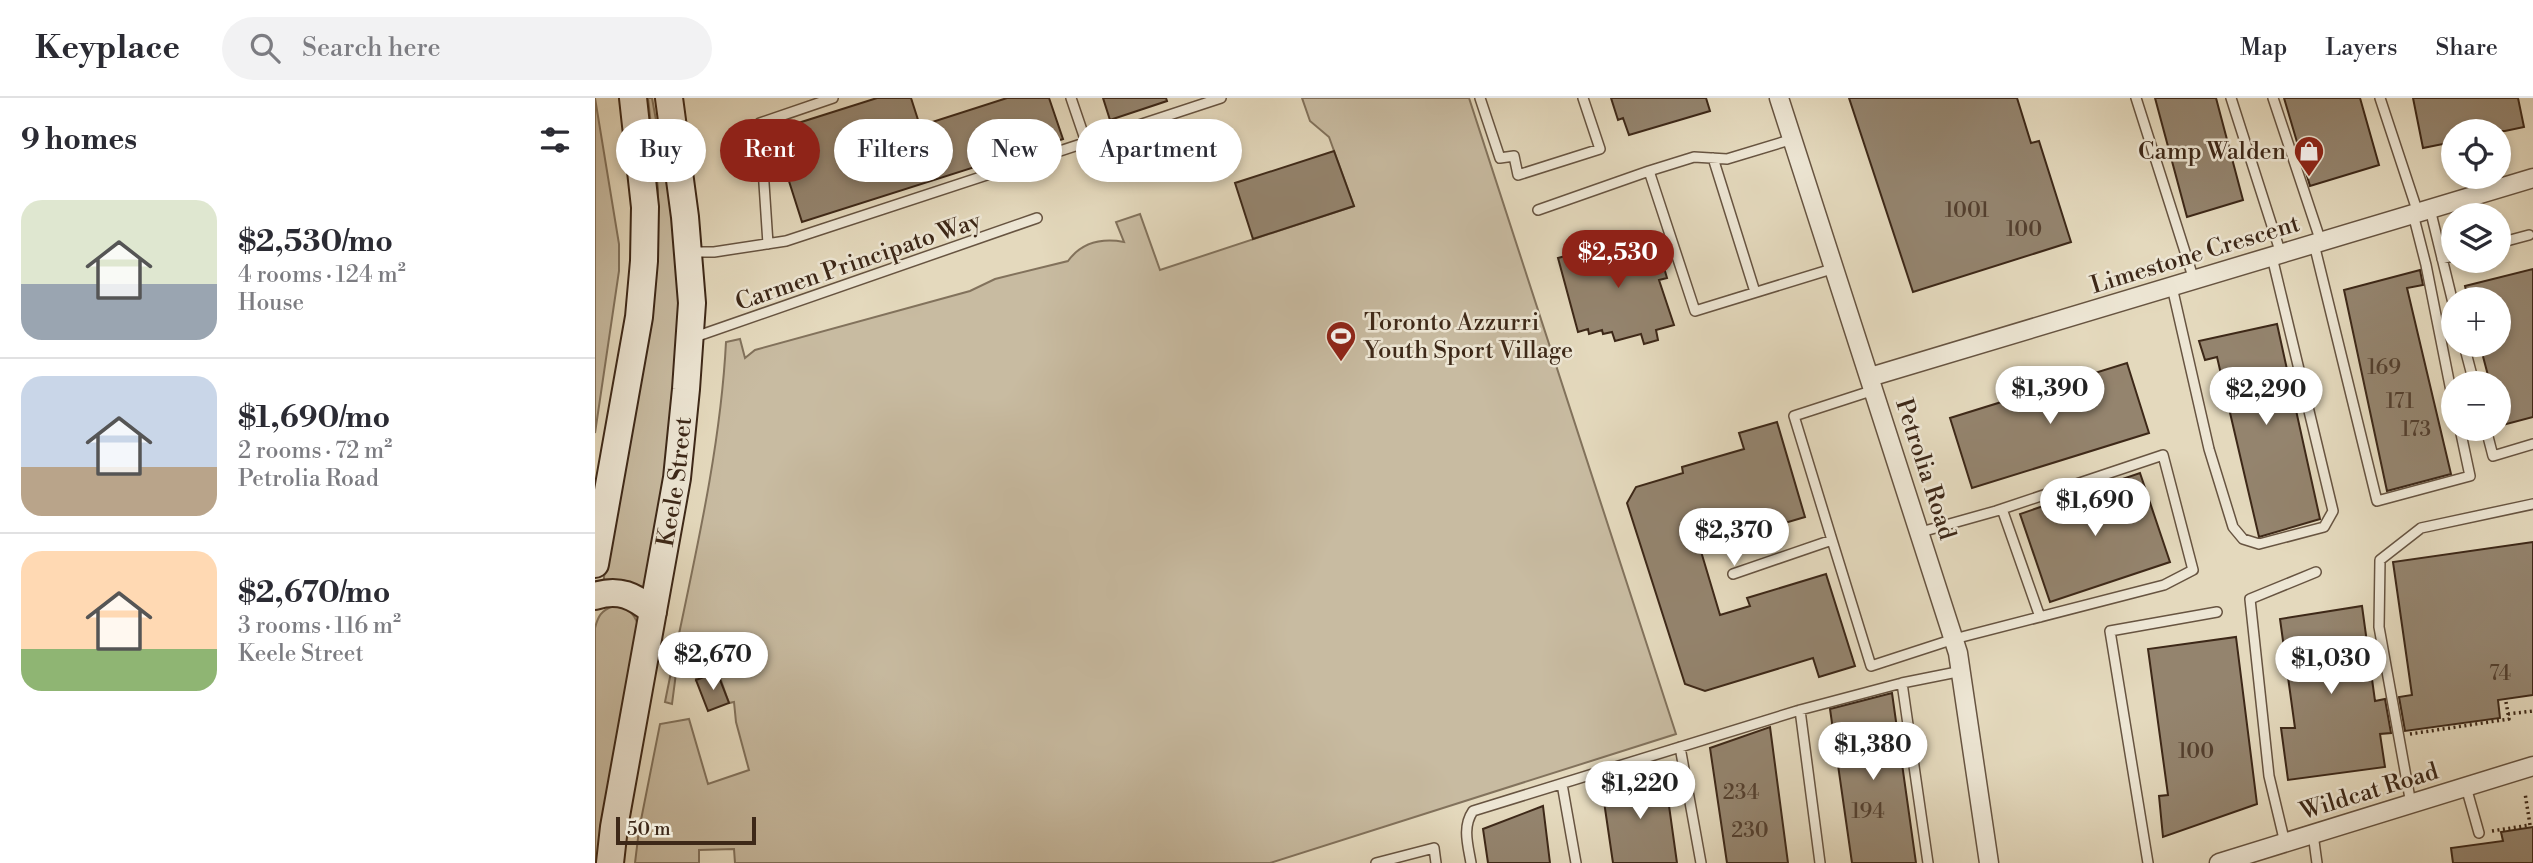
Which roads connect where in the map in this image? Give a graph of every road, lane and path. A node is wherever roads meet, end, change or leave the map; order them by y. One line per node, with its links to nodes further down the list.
1 (633, 98): 45 (main road)
2 (669, 98): 28 (main road, Keele Street)
3 (833, 98): 27 (lane)
4 (1071, 98): 14 (lane)
5 (1221, 98): 13 (lane)
6 (1480, 98): 7 (lane)
7 (1583, 98)
8 (1780, 98): 16 (street, Petrolia Road)
9 (2136, 98): 32 (lane)
10 (2231, 98): 29 (lane)
11 (2273, 98): 26 (lane)
12 (2380, 98): 22 (lane)
13 (1201, 101): 15 (lane)
14 (1078, 119)
15 (1151, 119)
16 (1793, 139): 18 (lane); 31 (street, Petrolia Road)
17 (1076, 145): 27 (lane)
18 (1713, 158): 19 (lane); 34 (lane)
19 (1650, 172): 21 (lane); 34 (lane)
20 (2533, 178): 22 (street, Limestone Crescent)
21 (1538, 210)
22 (2420, 212): 26 (street, Limestone Crescent); 30 (lane); 36 (lane)
23 (1037, 218): 35 (lane, Carmen Principato Way)
24 (2529, 235): 25 (lane)
25 (2511, 240)
26 (2317, 243): 29 (street, Limestone Crescent); 38 (lane)
27 (768, 244): 28 (lane)
28 (687, 252): 35 (main road, Keele Street)
29 (2277, 255): 32 (street, Limestone Crescent); 33 (lane)
30 (2441, 257)
31 (1835, 268): 34 (lane); 37 (street, Petrolia Road)
32 (2194, 280): 33 (street, Limestone Crescent)
33 (2172, 287): 37 (street, Limestone Crescent)
34 (1755, 292)
35 (690, 338): 49 (main road, Keele Street)
36 (2447, 371)
37 (1872, 384): 43 (street, Petrolia Road); 44 (lane)
38 (2463, 441)
39 (2489, 441): 40 (lane)
40 (2533, 444)
41 (2533, 504): 59 (lane)
42 (2002, 509): 43 (lane); 51 (lane); 51 (lane)
43 (1921, 532): 52 (street, Petrolia Road)
44 (1832, 540): 47 (lane); 52 (lane)
45 (595, 564)
46 (2316, 572): 69 (lane)
47 (1733, 574)
48 (595, 596): 49 (main road)
49 (653, 611): 70 (main road, Keele Street)
50 (2217, 612): 79 (lane)
51 (2040, 617): 52 (lane)
52 (1954, 639): 53 (street, Petrolia Road)
53 (1962, 671): 54 (lane); 78 (street, Petrolia Road)
54 (1902, 683): 56 (lane); 77 (lane)
55 (2506, 702): 58 (path)
56 (1800, 710): 60 (lane); 76 (lane)
57 (2533, 711): 58 (path)
58 (2508, 715): 59 (path)
59 (2397, 736): 65 (lane)
60 (1680, 747): 62 (lane); 75 (lane)
61 (2533, 766): 63 (street, Wildcat Road)
62 (1562, 784): 73 (lane); 74 (lane)
63 (2466, 787): 65 (street, Wildcat Road); 67 (lane)
64 (2525, 793): 66 (path)
65 (2411, 804): 68 (street, Wildcat Road)
66 (2531, 817): 67 (path)
67 (2479, 833)
68 (2313, 834): 69 (street, Wildcat Road); 81 (lane)
69 (2285, 843): 80 (street, Wildcat Road)
70 (610, 863)
71 (1376, 863): 72 (lane)
72 (1436, 863)
73 (1471, 863)
74 (1576, 863)
75 (1701, 863)
76 (1821, 863)
77 (1928, 863)
78 (1989, 863)
79 (2148, 863)
80 (2219, 863)
81 (2318, 863)

